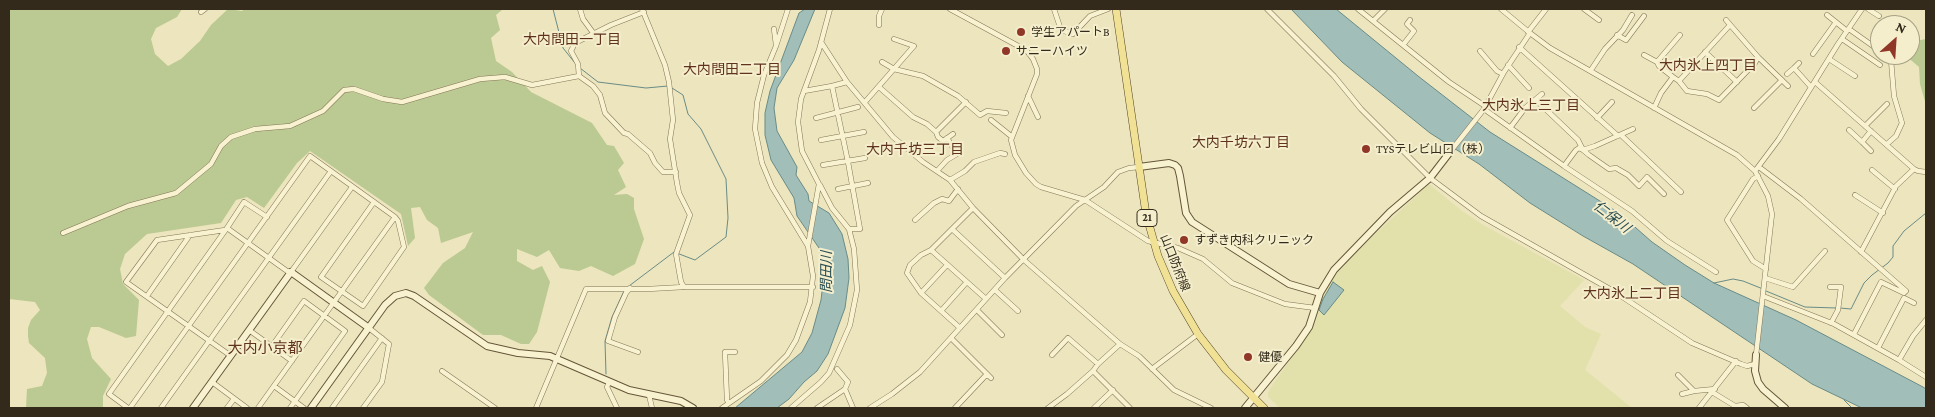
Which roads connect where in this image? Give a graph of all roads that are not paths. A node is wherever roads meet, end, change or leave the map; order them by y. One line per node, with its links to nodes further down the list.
1 (580, 9): 32 (street)
2 (788, 9): 40 (street)
3 (830, 9): 37 (street)
4 (882, 9): 27 (street)
5 (950, 9): 74 (street)
6 (1054, 9): 7 (street)
7 (1108, 9)
8 (1116, 9): 113 (main road, 山口防府線 / 21)
9 (1268, 9): 122 (street)
10 (1358, 9): 25 (street)
11 (1376, 9): 20 (street)
12 (1385, 9): 20 (street)
13 (1501, 9): 31 (street)
14 (1546, 9): 31 (street)
15 (1584, 9): 23 (street)
16 (1862, 9): 30 (street)
17 (643, 10): 32 (street); 119 (street)
18 (1632, 15): 33 (street)
19 (1827, 15): 26 (street)
20 (1378, 16): 25 (street)
21 (1644, 16): 33 (street)
22 (1410, 20): 39 (street)
23 (1599, 20)
24 (1726, 20): 28 (street)
25 (1373, 21): 39 (street)
26 (1836, 22): 30 (street); 44 (street)
27 (879, 25)
28 (1730, 25): 43 (street); 46 (street)
29 (774, 29): 40 (street)
30 (1848, 30): 36 (street); 38 (street)
31 (1529, 33): 41 (street); 56 (street)
32 (594, 34): 59 (street)
33 (1617, 35): 56 (street)
34 (1680, 35): 50 (street)
35 (894, 39): 55 (street)
36 (1842, 39): 47 (street); 48 (street)
37 (821, 42): 64 (street); 72 (street)
38 (1870, 44)
39 (1403, 45): 83 (street)
40 (776, 46): 148 (street)
41 (1519, 47): 52 (street); 88 (street)
42 (1480, 51): 57 (street)
43 (1704, 52): 63 (street); 65 (street)
44 (1813, 54)
45 (1644, 56): 50 (street)
46 (1758, 58): 62 (street); 65 (street)
47 (1829, 59): 60 (street); 66 (street)
48 (1870, 60)
49 (882, 62): 55 (street)
50 (1657, 62): 61 (street)
51 (1799, 63): 54 (street)
52 (1508, 65): 57 (street); 71 (street)
53 (1891, 65): 104 (street)
54 (1794, 68): 58 (street); 70 (street)
55 (894, 69): 69 (street); 77 (street)
56 (1591, 70): 81 (street)
57 (1503, 74): 83 (street)
58 (1787, 74)
59 (579, 76): 119 (street); 144 (street)
60 (1855, 76)
61 (1673, 77): 63 (street); 81 (street)
62 (1782, 80): 68 (street); 82 (street)
63 (1679, 81): 65 (street)
64 (848, 82): 67 (street); 76 (street)
65 (1737, 82)
66 (1815, 82): 70 (street); 90 (street)
67 (832, 86): 72 (street); 84 (street)
68 (1788, 86)
69 (879, 87): 76 (street); 96 (street)
70 (1811, 87): 114 (street)
71 (1529, 88)
72 (804, 91): 125 (street)
73 (1542, 94): 75 (street)
74 (1028, 96): 86 (street); 98 (street)
75 (1536, 100): 91 (street); 105 (street)
76 (865, 102): 118 (street)
77 (966, 102): 85 (street); 96 (street)
78 (1612, 102): 88 (street)
79 (1887, 104): 90 (street)
80 (858, 107): 84 (street)
81 (1654, 108): 114 (street)
82 (1754, 108)
83 (1484, 109): 91 (street); 107 (street)
84 (838, 112): 87 (street); 100 (street)
85 (1006, 113)
86 (1038, 117)
87 (816, 118)
88 (1597, 118): 99 (street)
89 (991, 120): 98 (street)
90 (1865, 126): 94 (street)
91 (1510, 128): 112 (street)
92 (1632, 129): 99 (street)
93 (1849, 130): 103 (street)
94 (1871, 131): 103 (street); 104 (street)
95 (864, 132): 100 (street)
96 (936, 132): 101 (street)
97 (953, 134): 101 (street)
98 (1011, 136): 134 (street)
99 (1619, 136): 105 (street); 131 (street)
100 (843, 137): 102 (street); 110 (street)
101 (947, 138): 118 (street)
102 (821, 140)
103 (1862, 142): 106 (street)
104 (1887, 144): 115 (street)
105 (1584, 150): 112 (street); 132 (street)
106 (1871, 151)
107 (1450, 152): 122 (street)
108 (1005, 154): 123 (street)
109 (865, 158): 110 (street)
110 (848, 162): 111 (street); 126 (street)
111 (823, 165)
112 (1564, 166): 157 (street)
113 (1139, 167): 134 (street); 147 (main road, 山口防府線 / 21); 168 (street)
114 (1757, 169): 121 (street); 151 (street)
115 (1914, 169): 120 (street); 130 (street)
116 (1872, 170): 130 (street)
117 (331, 171): 127 (street); 138 (street); 152 (street)
118 (937, 171): 123 (street)
119 (676, 172): 162 (street)
120 (1926, 172)
121 (1758, 176): 155 (street); 155 (street)
122 (1430, 178): 168 (street); 203 (street)
123 (950, 180): 129 (street)
124 (868, 183): 126 (street)
125 (819, 186): 142 (street); 148 (street)
126 (853, 186): 128 (street); 142 (street)
127 (352, 187): 135 (street); 156 (street)
128 (838, 189)
129 (958, 189): 136 (street); 140 (street)
130 (1895, 189): 137 (street)
131 (1681, 192)
132 (1664, 194)
133 (1855, 195): 137 (street)
134 (1085, 200): 147 (street); 153 (street)
135 (374, 202): 139 (street); 166 (street)
136 (973, 208): 143 (street); 153 (street)
137 (1883, 213): 151 (street)
138 (267, 217): 141 (street); 146 (street)
139 (395, 217): 166 (street); 166 (street)
140 (914, 220)
141 (226, 229): 145 (street); 146 (street); 178 (street)
142 (849, 229): 244 (street)
143 (952, 229): 149 (street); 158 (street)
144 (63, 233)
145 (190, 235): 169 (street); 169 (street)
146 (248, 243): 152 (street); 182 (street)
147 (1154, 243): 174 (street); 186 (main road, 山口防府線 / 21)
148 (808, 244): 163 (street)
149 (931, 250): 154 (street); 167 (street)
150 (1825, 251): 159 (street)
151 (1861, 252): 187 (street)
152 (269, 258): 156 (street); 191 (street)
153 (1024, 260): 158 (street); 192 (street)
154 (947, 265): 160 (street); 167 (street)
155 (1766, 269): 159 (street)
156 (291, 272): 172 (street); 185 (street)
157 (1716, 272)
158 (1005, 278): 165 (street)
159 (1765, 278): 170 (street)
160 (966, 283): 171 (street); 176 (street)
161 (1830, 286): 181 (street)
162 (684, 287): 163 (street); 164 (street)
163 (813, 287): 226 (street)
164 (627, 288): 195 (street); 200 (street)
165 (995, 290): 171 (street); 177 (street)
166 (342, 292): 172 (street)
167 (921, 293): 176 (street)
168 (1320, 293): 174 (street)
169 (147, 296): 178 (street)
170 (1762, 299): 181 (street); 197 (street)
171 (986, 300): 175 (street)
172 (334, 303): 179 (street); 183 (street)
173 (1914, 303): 194 (street)
174 (1315, 308): 223 (street)
175 (977, 310): 184 (street); 188 (street)
176 (941, 311): 184 (street)
177 (1018, 311)
178 (168, 312): 182 (street); 227 (street)
179 (324, 316): 193 (street); 202 (street); 225 (street)
180 (1926, 320): 201 (street)
181 (1831, 323): 187 (street)
182 (188, 326): 191 (street); 227 (street)
183 (369, 328): 189 (street); 200 (street); 235 (street)
184 (960, 328): 190 (street)
185 (249, 330): 193 (street); 199 (street)
186 (1198, 334): 207 (street); 223 (main road, 山口防府線 / 21)
187 (1854, 334): 194 (street)
188 (1002, 335)
189 (382, 338): 236 (street); 237 (street)
190 (951, 338): 247 (street); 248 (street)
191 (210, 341): 199 (street); 228 (street)
192 (1120, 344): 204 (street); 207 (street)
193 (272, 346): 202 (street)
194 (1878, 348): 201 (street)
195 (638, 352)
196 (735, 352): 226 (street)
197 (1756, 354): 205 (street)
198 (1052, 355): 204 (street)
199 (231, 356): 213 (street)
200 (558, 358): 214 (street); 239 (street)
201 (1899, 360): 212 (street)
202 (292, 361): 216 (street)
203 (1736, 361): 205 (street); 219 (street)
204 (1098, 364): 209 (street)
205 (1755, 364): 257 (street)
206 (837, 369): 217 (street)
207 (1152, 369): 252 (street)
208 (442, 371): 238 (street)
209 (1093, 371): 218 (street); 249 (street)
210 (1678, 375): 215 (street)
211 (1689, 377): 215 (street)
212 (1926, 377)
213 (212, 382): 224 (street); 229 (street)
214 (610, 382): 222 (street); 240 (street)
215 (1685, 382): 220 (street)
216 (274, 386): 225 (street); 232 (street)
217 (845, 389): 245 (street); 246 (street)
218 (1114, 390): 250 (street); 251 (street)
219 (1713, 390): 220 (street); 255 (street); 256 (street)
220 (1694, 392): 221 (street)
221 (1682, 394)
222 (649, 395): 241 (street); 242 (street)
223 (1253, 398): 253 (street); 254 (main road, 山口防府線 / 21)
224 (234, 399): 230 (street); 231 (street)
225 (294, 402): 233 (street); 234 (street)
226 (729, 404): 243 (street)
227 (129, 408)
228 (161, 408)
229 (193, 408)
230 (227, 408)
231 (247, 408)
232 (258, 408)
233 (290, 408)
234 (304, 408)
235 (311, 408)
236 (332, 408)
237 (363, 408)
238 (495, 408)
239 (536, 408)
240 (617, 408)
241 (652, 408)
242 (693, 408)
243 (722, 408)
244 (791, 408)
245 (817, 408)
246 (853, 408)
247 (871, 408)
248 (955, 408)
249 (1048, 408)
250 (1095, 408)
251 (1130, 408)
252 (1210, 408)
253 (1245, 408)
254 (1264, 408)
255 (1699, 408)
256 (1747, 408)
257 (1785, 408)

